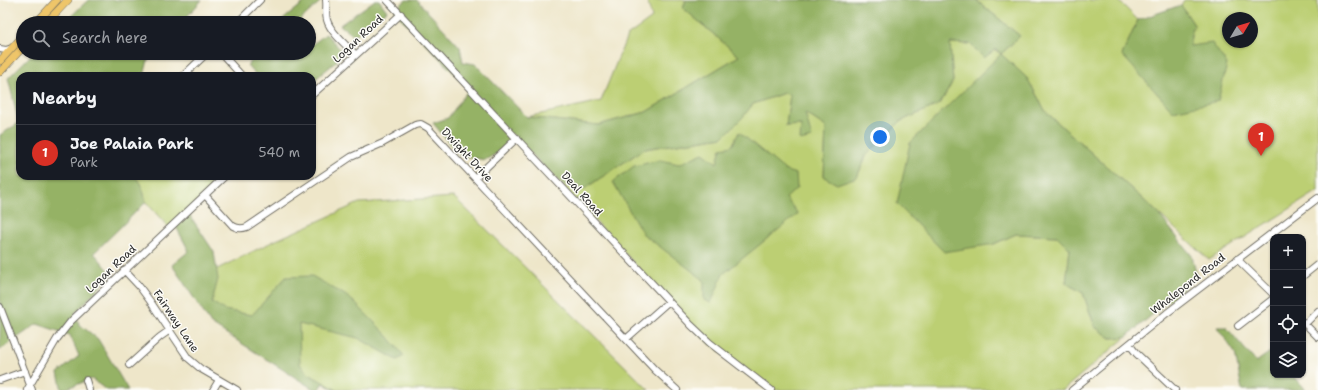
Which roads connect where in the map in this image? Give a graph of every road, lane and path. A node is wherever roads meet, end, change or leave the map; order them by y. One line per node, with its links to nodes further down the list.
1 (57, 0): 7 (main road)
2 (68, 0): 8 (main road)
3 (260, 0): 9 (street)
4 (326, 0): 14 (street)
5 (387, 0): 6 (street, Deal Road)
6 (400, 14): 14 (street, Logan Road); 22 (street, Deal Road)
7 (42, 16)
8 (53, 16)
9 (244, 16)
10 (16, 44): 11 (main road)
11 (13, 47): 12 (street); 17 (main road)
12 (0, 49)
13 (16, 55): 18 (main road)
14 (356, 55): 21 (street, Logan Road)
15 (200, 60): 19 (street)
16 (227, 60): 20 (street)
17 (0, 61)
18 (0, 72)
19 (187, 72)
20 (238, 72)
21 (316, 92)
22 (517, 138): 23 (street); 33 (street, Deal Road)
23 (475, 178): 25 (street, Dwight Drive); 41 (street, Dwight Drive)
24 (221, 180): 25 (street, Logan Road)
25 (205, 195): 29 (street, Logan Road)
26 (1318, 198): 27 (street, Whalepond Road)
27 (1237, 259): 31 (street); 42 (street, Whalepond Road)
28 (1318, 264): 30 (street)
29 (124, 270): 39 (street, Fairway Lane); 48 (street, Logan Road)
30 (1306, 274)
31 (1270, 291)
32 (1270, 301): 38 (street)
33 (668, 302): 41 (street); 53 (street, Deal Road)
34 (0, 307): 44 (street)
35 (1318, 311): 36 (street)
36 (1306, 321)
37 (1306, 325): 40 (street)
38 (1238, 326)
39 (170, 330): 43 (street); 47 (street, Fairway Lane)
40 (1318, 337)
41 (626, 339): 52 (street, Dwight Drive)
42 (1129, 344): 54 (street, Whalepond Road); 55 (street)
43 (129, 365)
44 (25, 371): 45 (street); 48 (street)
45 (0, 380)
46 (86, 380): 49 (street)
47 (219, 380): 50 (street); 51 (street, Fairway Lane)
48 (30, 388)
49 (89, 390)
50 (213, 390)
51 (237, 390)
52 (677, 390)
53 (771, 390)
54 (1072, 390)
55 (1175, 390)

